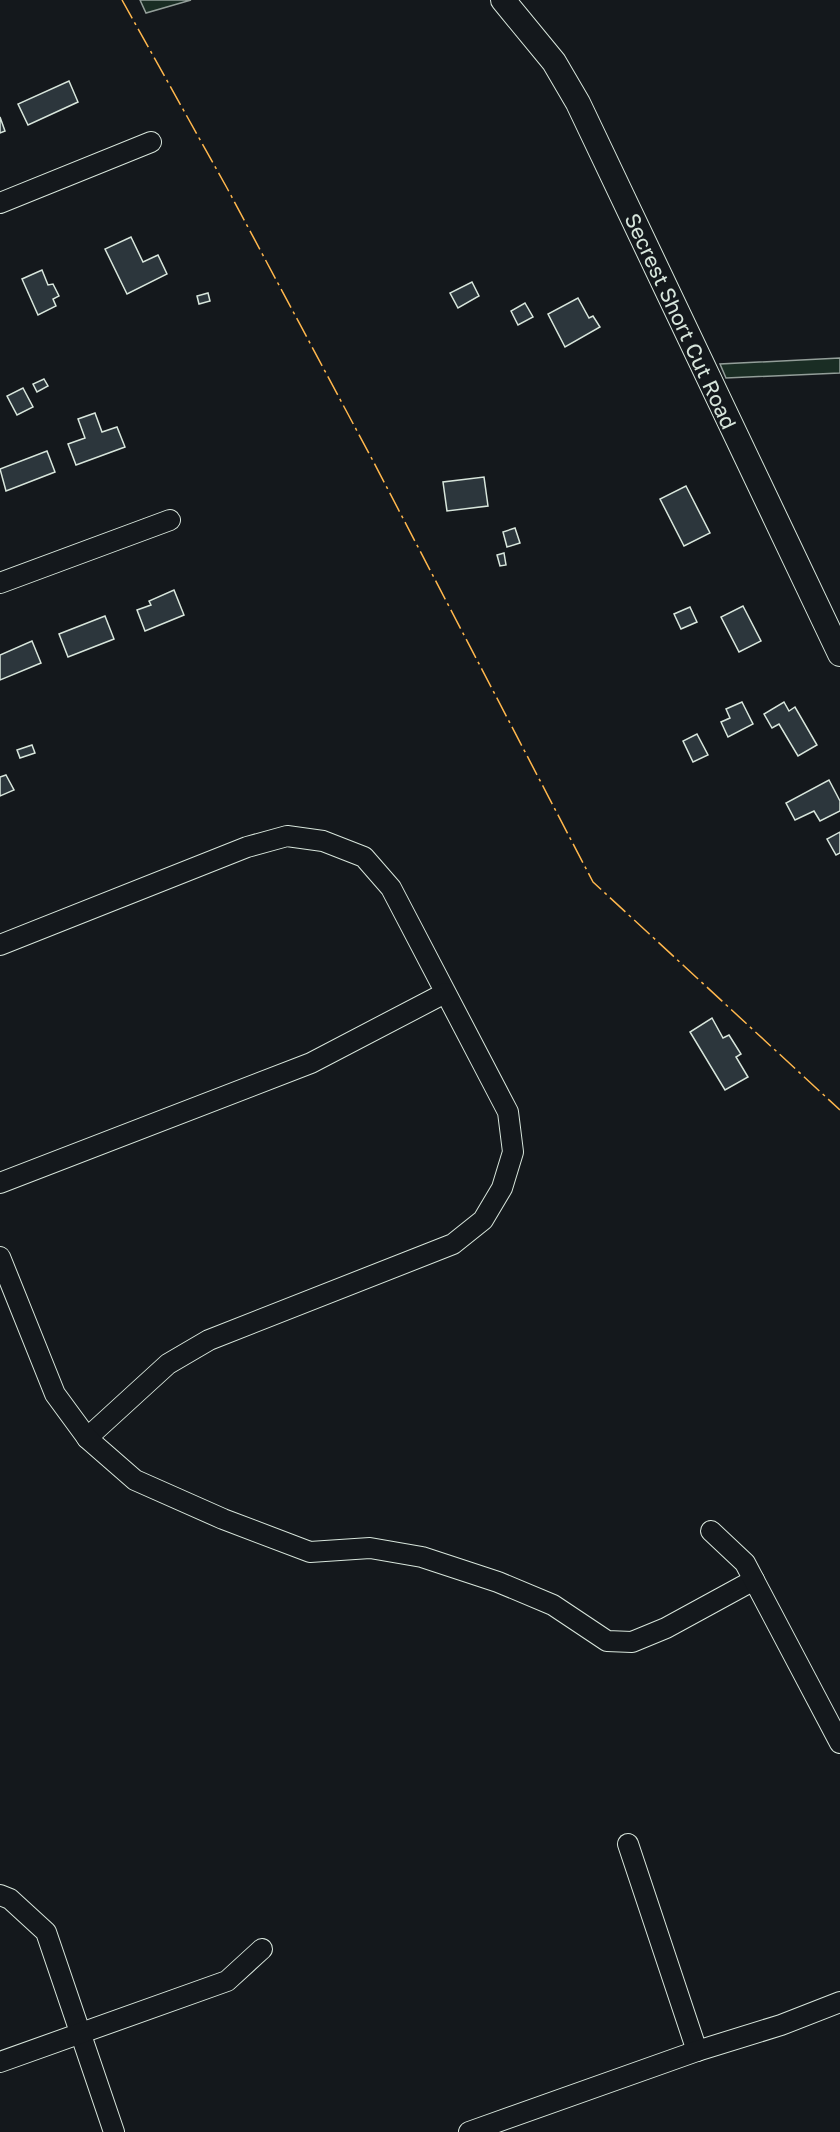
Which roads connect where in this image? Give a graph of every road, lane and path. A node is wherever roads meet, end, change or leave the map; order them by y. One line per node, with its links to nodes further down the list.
1 (503, 0): 6 (main road, Secrest Short Cut Road)
2 (151, 142): 3 (street)
3 (0, 203)
4 (170, 520): 5 (street)
5 (0, 583)
6 (840, 654)
7 (0, 945): 8 (street)
8 (445, 993): 9 (street); 11 (street)
9 (0, 1183)
10 (0, 1257): 11 (street)
11 (87, 1438): 13 (street)
12 (711, 1531): 13 (street)
13 (754, 1580): 14 (street)
14 (840, 1743)
15 (628, 1844): 20 (street)
16 (0, 1895): 19 (street)
17 (262, 1949): 19 (street)
18 (840, 2002): 20 (street)
19 (81, 2033): 21 (street); 22 (street)
20 (697, 2051): 23 (street)
21 (0, 2062)
22 (114, 2132)
23 (469, 2132)

